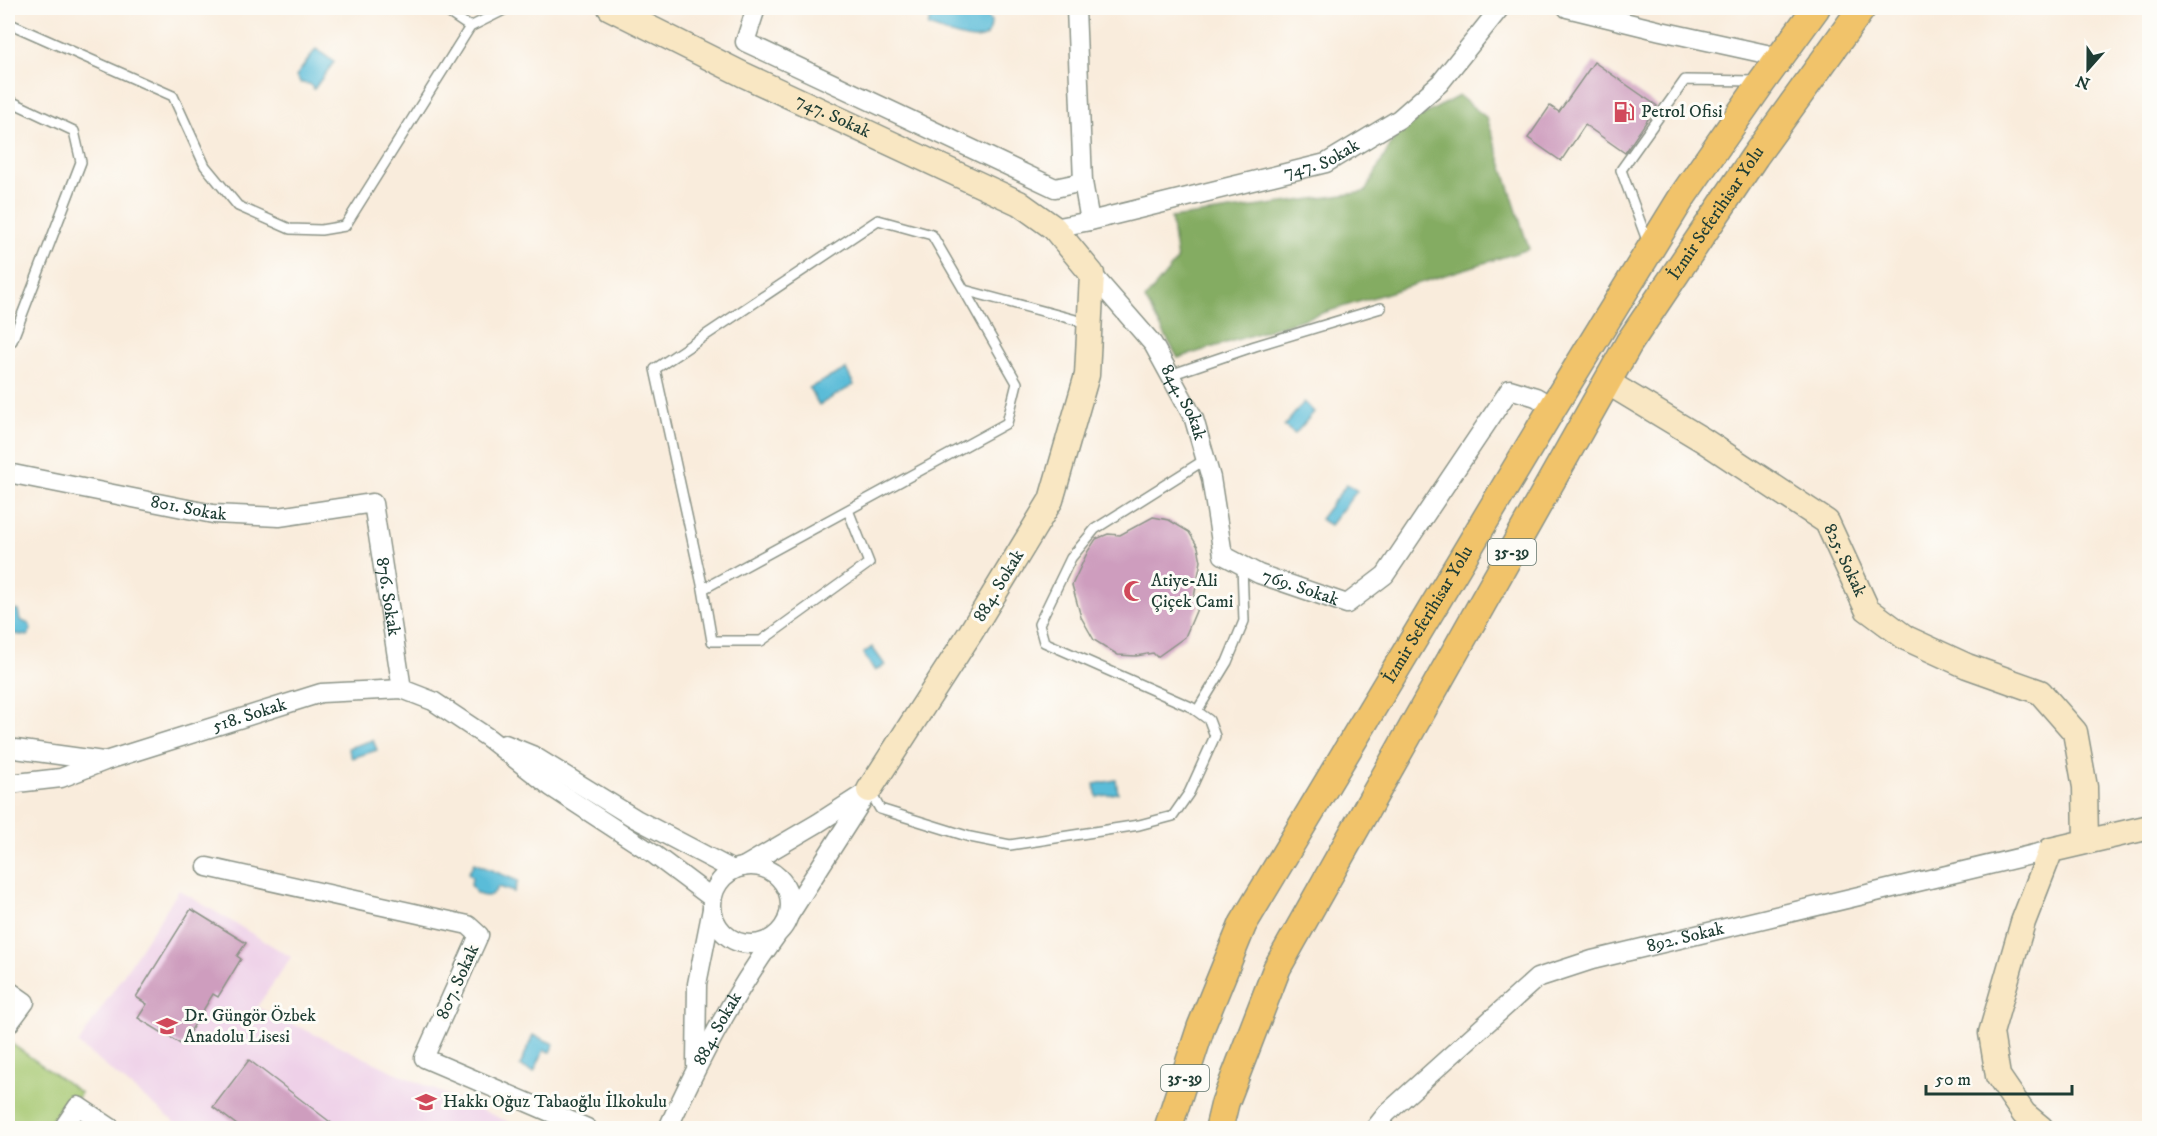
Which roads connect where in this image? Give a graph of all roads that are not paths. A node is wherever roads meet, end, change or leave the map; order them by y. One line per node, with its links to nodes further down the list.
1 (442, 8): 11 (lane)
2 (508, 8): 11 (lane)
3 (610, 8): 17 (street, 747. Sokak)
4 (756, 8): 15 (street)
5 (1076, 8): 15 (street)
6 (1500, 8): 16 (street, 747. Sokak)
7 (1567, 8): 12 (street)
8 (1816, 8): 12 (main road, İzmir Seferihisar Yolu / 35-39)
9 (1862, 8): 25 (main road, İzmir Seferihisar Yolu / 35-39)
10 (8, 23): 11 (lane)
11 (470, 27)
12 (1780, 57): 13 (main road, İzmir Seferihisar Yolu / 35-39)
13 (1762, 82): 18 (main road, İzmir Seferihisar Yolu / 35-39); 18 (lane)
14 (8, 100): 23 (lane)
15 (1083, 182): 16 (street)
16 (1090, 221): 17 (street)
17 (1054, 228): 19 (street)
18 (1650, 249): 26 (main road, İzmir Seferihisar Yolu / 35-39)
19 (1092, 274): 22 (street, 884. Sokak); 24 (street, 844. Sokak)
20 (964, 290): 22 (lane); 30 (lane); 33 (lane)
21 (1381, 308): 24 (lane)
22 (1089, 324): 40 (street, 884. Sokak)
23 (8, 340)
24 (1170, 375): 27 (street, 844. Sokak)
25 (1608, 382): 42 (street, 825. Sokak); 57 (main road, İzmir Seferihisar Yolu / 35-39)
26 (1553, 407): 32 (street, 769. Sokak); 56 (main road, İzmir Seferihisar Yolu / 35-39)
27 (1206, 459): 31 (street, 844. Sokak); 35 (lane)
28 (8, 474): 29 (street, 801. Sokak)
29 (373, 503): 34 (street, 876. Sokak)
30 (848, 510): 33 (lane); 33 (lane)
31 (1223, 555): 32 (street, 769. Sokak)
32 (1242, 566): 35 (lane)
33 (702, 589)
34 (402, 689): 36 (street, 518. Sokak); 38 (street, 518. Sokak)
35 (1197, 711): 40 (lane)
36 (487, 737): 45 (street, 518. Sokak); 46 (street, 518. Sokak)
37 (8, 748): 38 (street)
38 (105, 761): 39 (street, 518. Sokak)
39 (8, 784)
40 (869, 790): 45 (street); 47 (street, 884. Sokak)
41 (2150, 827): 42 (street)
42 (2086, 841): 43 (street)
43 (2051, 850): 58 (street, 892. Sokak); 59 (street)
44 (207, 867): 54 (street, 807. Sokak)
45 (738, 869): 46 (street); 47 (street)
46 (712, 904): 48 (street); 51 (street)
47 (788, 917): 48 (street)
48 (777, 935): 51 (street, 884. Sokak)
49 (8, 990): 50 (street)
50 (8, 1025)
51 (696, 1068): 55 (street, 884. Sokak)
52 (63, 1128): 53 (street)
53 (111, 1128)
54 (587, 1128)
55 (668, 1128)
56 (1168, 1128)
57 (1219, 1128)
58 (1375, 1128)
59 (2041, 1128)

